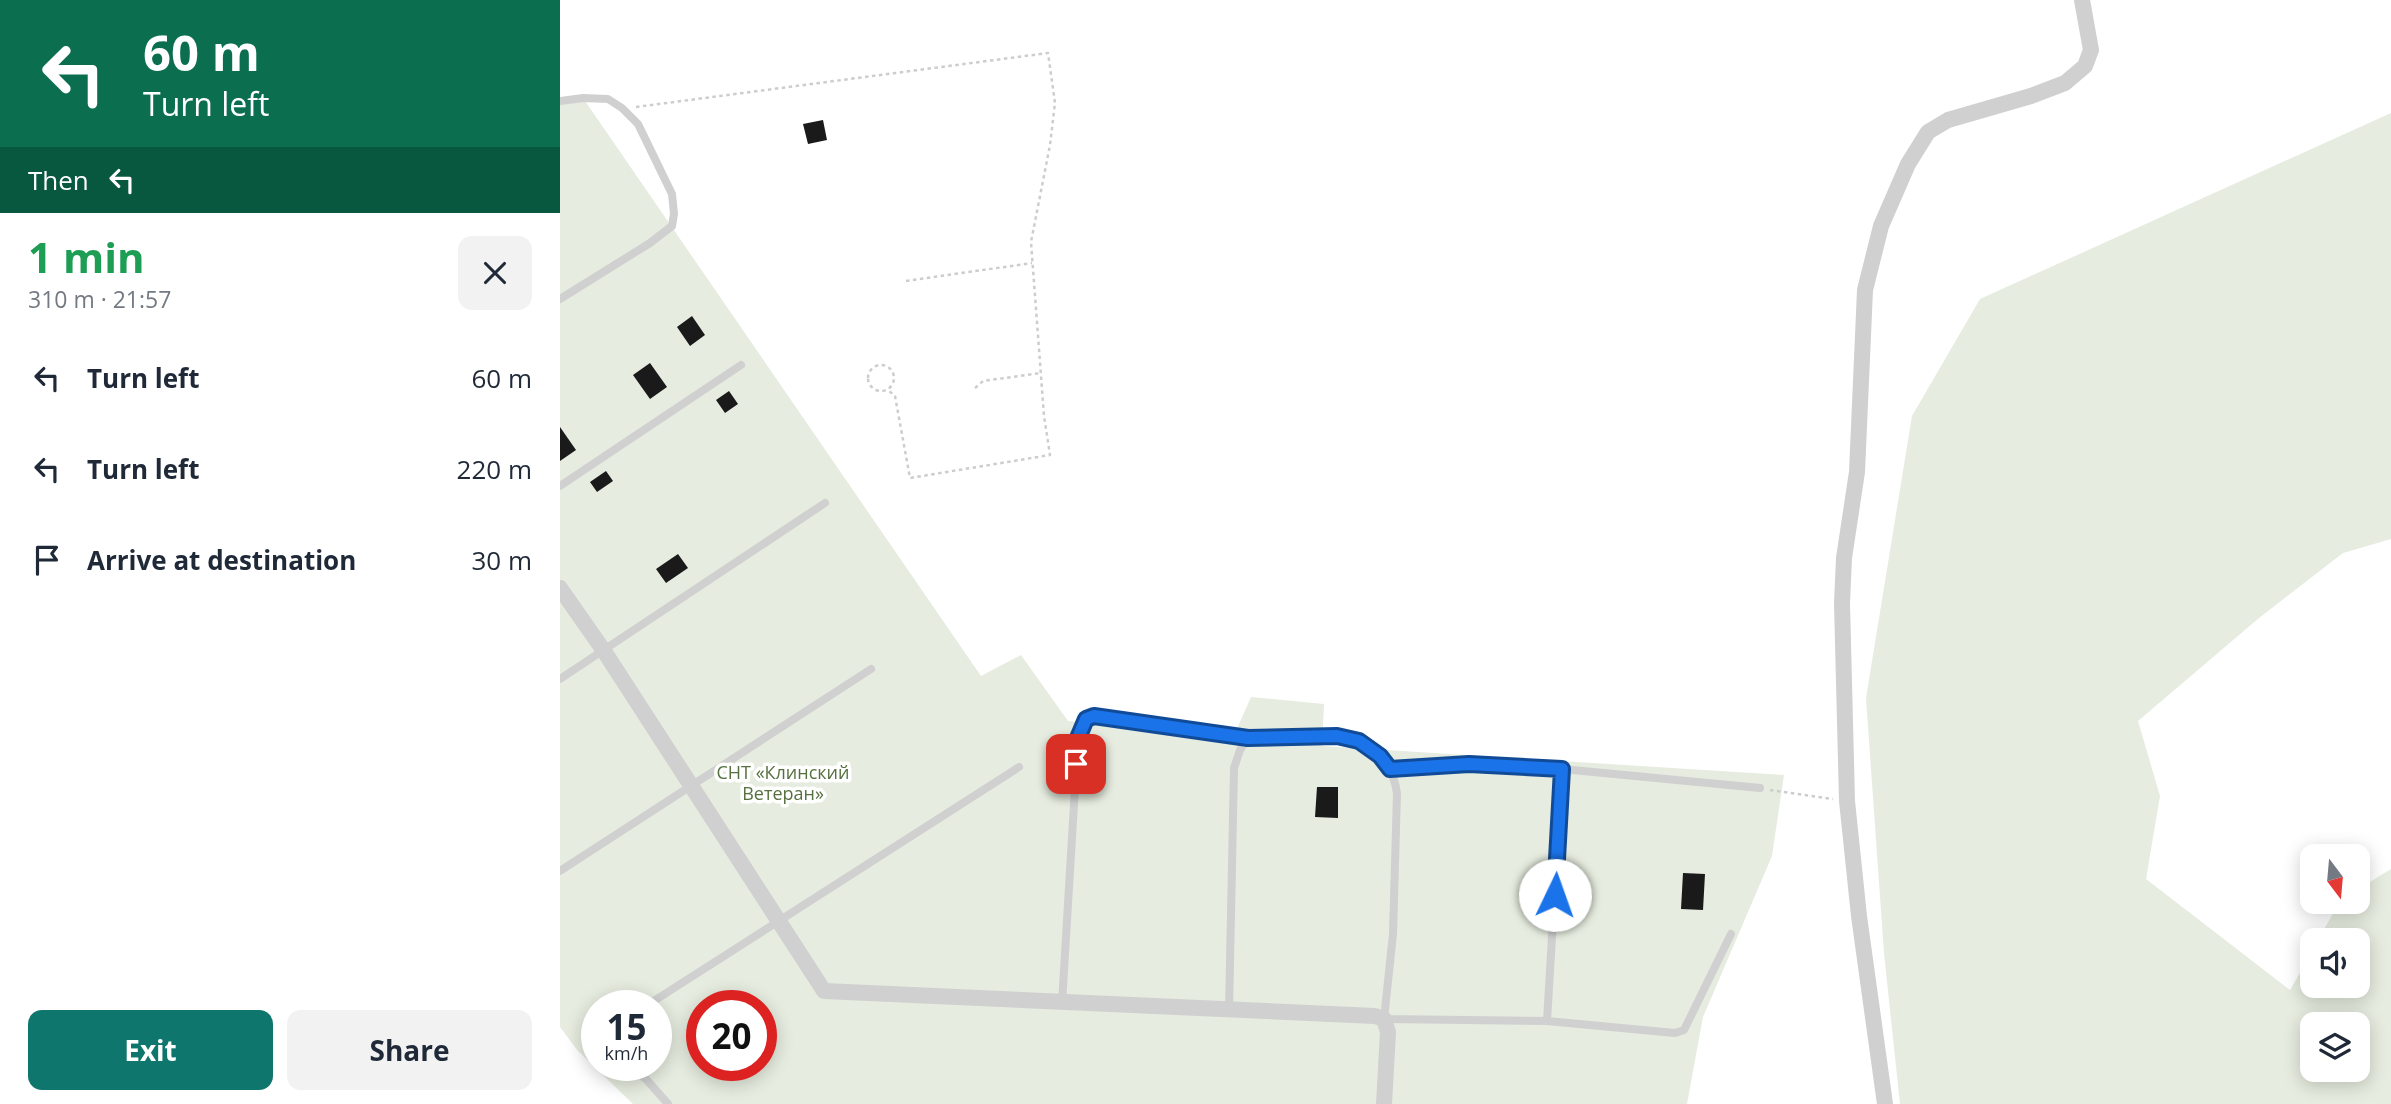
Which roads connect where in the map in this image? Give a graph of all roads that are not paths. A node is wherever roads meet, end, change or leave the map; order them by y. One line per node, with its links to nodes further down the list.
1 (2082, 0): 28 (street)
2 (560, 101): 3 (lane)
3 (560, 299)
4 (741, 365): 5 (lane)
5 (560, 486)
6 (825, 503): 8 (lane)
7 (560, 588): 8 (street)
8 (604, 651): 10 (lane); 15 (street)
9 (871, 669): 15 (lane)
10 (560, 679)
11 (1248, 738): 13 (lane); 21 (lane); 22 (lane)
12 (1019, 767): 18 (lane)
13 (1390, 769): 14 (lane); 23 (lane)
14 (1562, 769): 16 (lane); 24 (lane)
15 (692, 786): 17 (lane); 18 (street)
16 (1760, 789)
17 (560, 871)
18 (779, 919): 20 (lane); 21 (street)
19 (1731, 934): 24 (lane)
20 (670, 990)
21 (1062, 1003): 22 (street)
22 (1229, 1010): 23 (street)
23 (1384, 1018): 24 (lane); 27 (street)
24 (1547, 1021)
25 (648, 1081): 26 (lane)
26 (668, 1104)
27 (1384, 1104)
28 (1885, 1104)

